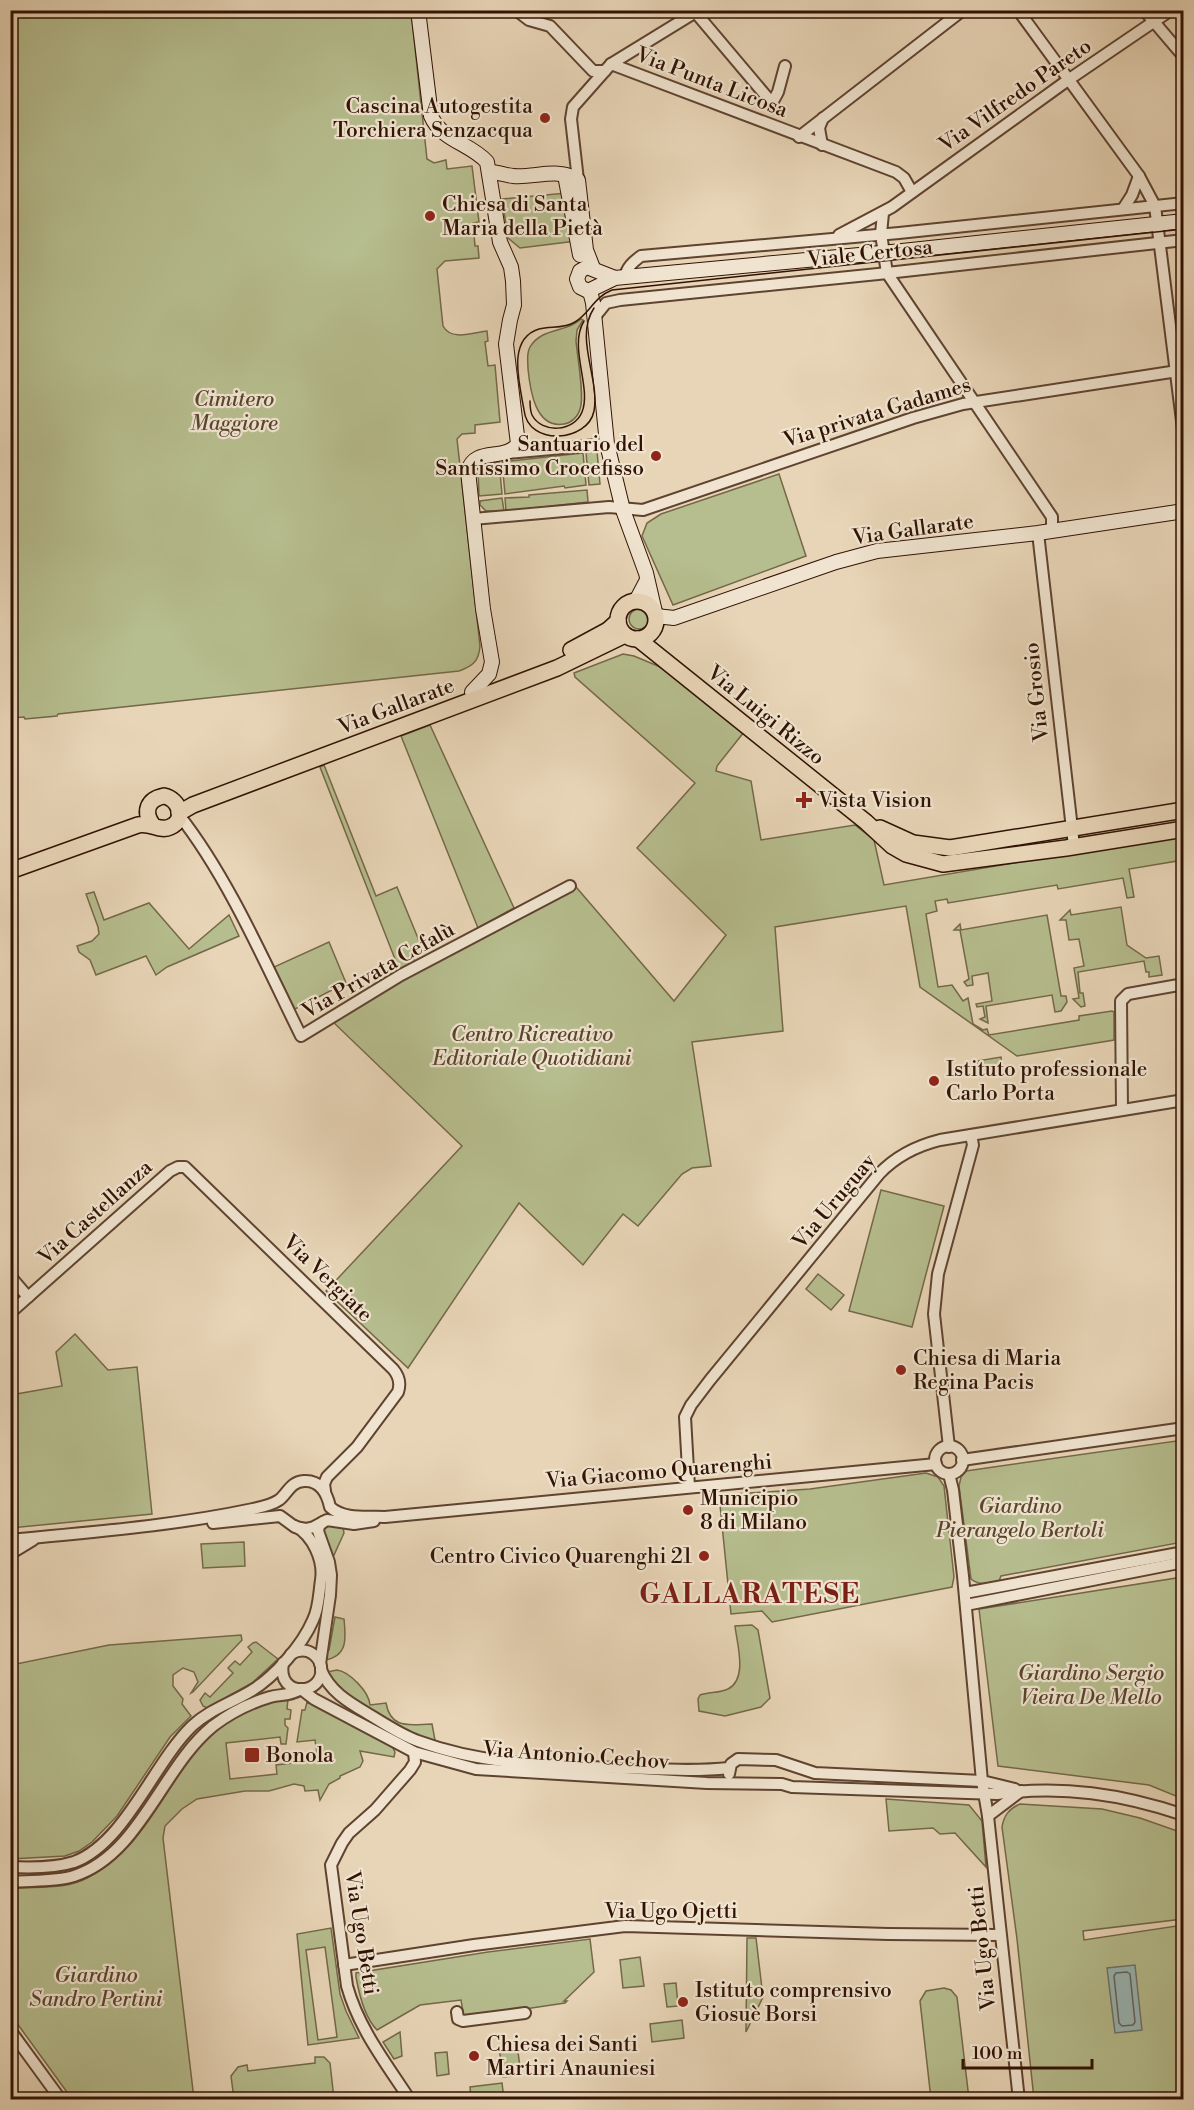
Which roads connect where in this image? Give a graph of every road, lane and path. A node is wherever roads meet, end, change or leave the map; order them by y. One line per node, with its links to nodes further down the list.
1 (418, 10): 16 (main road)
2 (516, 10): 11 (street, Via Punta Licosa)
3 (963, 10): 13 (street)
4 (1018, 10): 12 (street)
5 (1144, 10): 8 (street)
6 (1171, 10): 8 (street, Via Vilfredo Pareto)
7 (697, 12): 10 (street); 11 (street)
8 (1153, 22): 9 (street); 12 (street, Via Vilfredo Pareto)
9 (1184, 57)
10 (785, 66)
11 (608, 68): 14 (street, Via Punta Licosa); 18 (street)
12 (1068, 80): 17 (street); 19 (street, Via Vilfredo Pareto)
13 (823, 118): 14 (street); 15 (street)
14 (799, 137): 15 (street, Via Punta Licosa)
15 (822, 145): 19 (street, Via Punta Licosa)
16 (488, 167): 18 (main road); 40 (main road)
17 (1139, 176): 21 (street); 22 (street)
18 (572, 178): 31 (main road)
19 (912, 192): 23 (street, Via Vilfredo Pareto)
20 (1184, 203): 21 (street, Viale Certosa)
21 (1155, 206): 22 (street, Viale Certosa); 25 (street)
22 (1123, 209): 26 (street, Viale Certosa)
23 (883, 213): 26 (street, Viale Certosa); 27 (street, Viale Certosa)
24 (1184, 221): 25 (main road, Viale Certosa)
25 (1157, 224): 29 (street); 30 (main road, Viale Certosa)
26 (881, 234): 27 (street, Viale Certosa); 30 (street)
27 (834, 237): 33 (street, Viale Certosa)
28 (1184, 240): 29 (street, Viale Certosa)
29 (1158, 243): 32 (street, Viale Certosa); 36 (street)
30 (883, 252): 32 (street); 33 (main road, Viale Certosa)
31 (590, 270): 33 (main road, Viale Certosa); 34 (main road); 34 (main road)
32 (886, 273): 35 (street, Viale Certosa); 37 (street)
33 (620, 278): 34 (main road, Viale Certosa)
34 (594, 289): 35 (main road)
35 (594, 318): 39 (main road)
36 (1179, 371): 37 (street, Via privata Gadames); 38 (street)
37 (972, 401): 41 (street, Via privata Gadames); 44 (street)
38 (1184, 437)
39 (606, 444): 40 (street); 41 (main road)
40 (507, 453): 43 (main road)
41 (623, 510): 43 (street, Via privata Gadames); 46 (main road)
42 (1184, 511): 44 (main road, Via Gallarate)
43 (473, 519): 52 (main road)
44 (1052, 531): 45 (main road, Via Gallarate)
45 (1038, 533): 48 (main road, Via Gallarate); 57 (street, Via Grosio)
46 (647, 580): 47 (main road); 48 (main road)
47 (636, 601): 48 (main road); 49 (main road, Via Gallarate)
48 (655, 619): 49 (main road, Via Gallarate); 50 (main road)
49 (627, 632): 50 (main road, Via Luigi Rizzo); 51 (main road, Via Gallarate); 52 (main road, Via Gallarate)
50 (668, 663): 51 (main road); 56 (main road, Via Luigi Rizzo)
51 (557, 668): 53 (main road, Via Gallarate)
52 (472, 692): 53 (main road, Via Gallarate)
53 (178, 810): 55 (main road, Via Gallarate); 55 (main road, Via Gallarate); 62 (street, Via Privata Cefalù)
54 (1184, 810): 57 (main road)
55 (149, 819): 60 (main road, Via Gallarate); 61 (main road, Via Gallarate)
56 (866, 822): 57 (main road); 59 (main road)
57 (1072, 827): 59 (street, Via Grosio)
58 (1184, 829): 59 (main road)
59 (1074, 846)
60 (10, 864)
61 (10, 872)
62 (570, 886)
63 (1184, 984): 65 (street)
64 (1184, 1100): 65 (street, Via Uruguay)
65 (1122, 1110): 66 (street, Via Uruguay)
66 (971, 1135): 73 (street); 78 (street, Via Uruguay)
67 (180, 1166): 69 (street, Via Castellanza); 72 (street, Via Vergiate)
68 (10, 1276): 69 (street)
69 (28, 1297): 70 (street, Via Castellanza)
70 (10, 1313)
71 (1184, 1428): 74 (street)
72 (369, 1431): 77 (street, Via Vergiate); 80 (street, Via Vergiate)
73 (949, 1447): 74 (street); 75 (street)
74 (962, 1460): 76 (street)
75 (936, 1464): 76 (street); 78 (street, Via Giacomo Quarenghi)
76 (949, 1474): 90 (street)
77 (308, 1481): 79 (street, Via Giacomo Quarenghi); 80 (street, Via Giacomo Quarenghi)
78 (689, 1487): 81 (street, Via Giacomo Quarenghi)
79 (285, 1493): 82 (street, Via Giacomo Quarenghi); 83 (street)
80 (327, 1497): 81 (street, Via Giacomo Quarenghi); 84 (street)
81 (385, 1517): 84 (street, Via Giacomo Quarenghi)
82 (194, 1521): 83 (street, Via Giacomo Quarenghi); 85 (street, Via Giacomo Quarenghi)
83 (291, 1523): 84 (street, Via Giacomo Quarenghi); 92 (street)
84 (321, 1523): 94 (street)
85 (39, 1537): 86 (street, Via Giacomo Quarenghi); 88 (street)
86 (10, 1540)
87 (1184, 1552): 90 (street)
88 (10, 1554)
89 (1184, 1562): 91 (street)
90 (965, 1593): 91 (street)
91 (966, 1605): 99 (street)
92 (290, 1654): 93 (street); 94 (street)
93 (283, 1663): 95 (street); 106 (street)
94 (321, 1667): 95 (street); 96 (street, Via Antonio Cechov)
95 (301, 1689): 96 (street, Via Antonio Cechov); 107 (street)
96 (416, 1746): 98 (street, Via Antonio Cechov); 100 (street, Via Antonio Cechov); 109 (street, Via Ugo Betti)
97 (784, 1761): 98 (street, Via Antonio Cechov); 99 (street, Via Antonio Cechov); 101 (street)
98 (729, 1768): 100 (street)
99 (982, 1781): 102 (street, Via Antonio Cechov); 103 (street)
100 (736, 1782): 101 (street, Via Antonio Cechov)
101 (782, 1784): 103 (street, Via Antonio Cechov)
102 (1021, 1791): 103 (street, Via Antonio Cechov); 104 (street, Via Antonio Cechov); 105 (street)
103 (984, 1793): 105 (street, Via Ugo Betti)
104 (1184, 1815)
105 (988, 1816): 108 (street, Via Ugo Betti)
106 (10, 1867)
107 (10, 1882)
108 (1000, 1935): 109 (street, Via Ugo Ojetti); 115 (street, Via Ugo Betti)
109 (344, 1965): 114 (street, Via Ugo Betti)
110 (457, 2013): 111 (street)
111 (525, 2013)
112 (10, 2030): 113 (street)
113 (61, 2100)
114 (410, 2100)
115 (1019, 2100)

